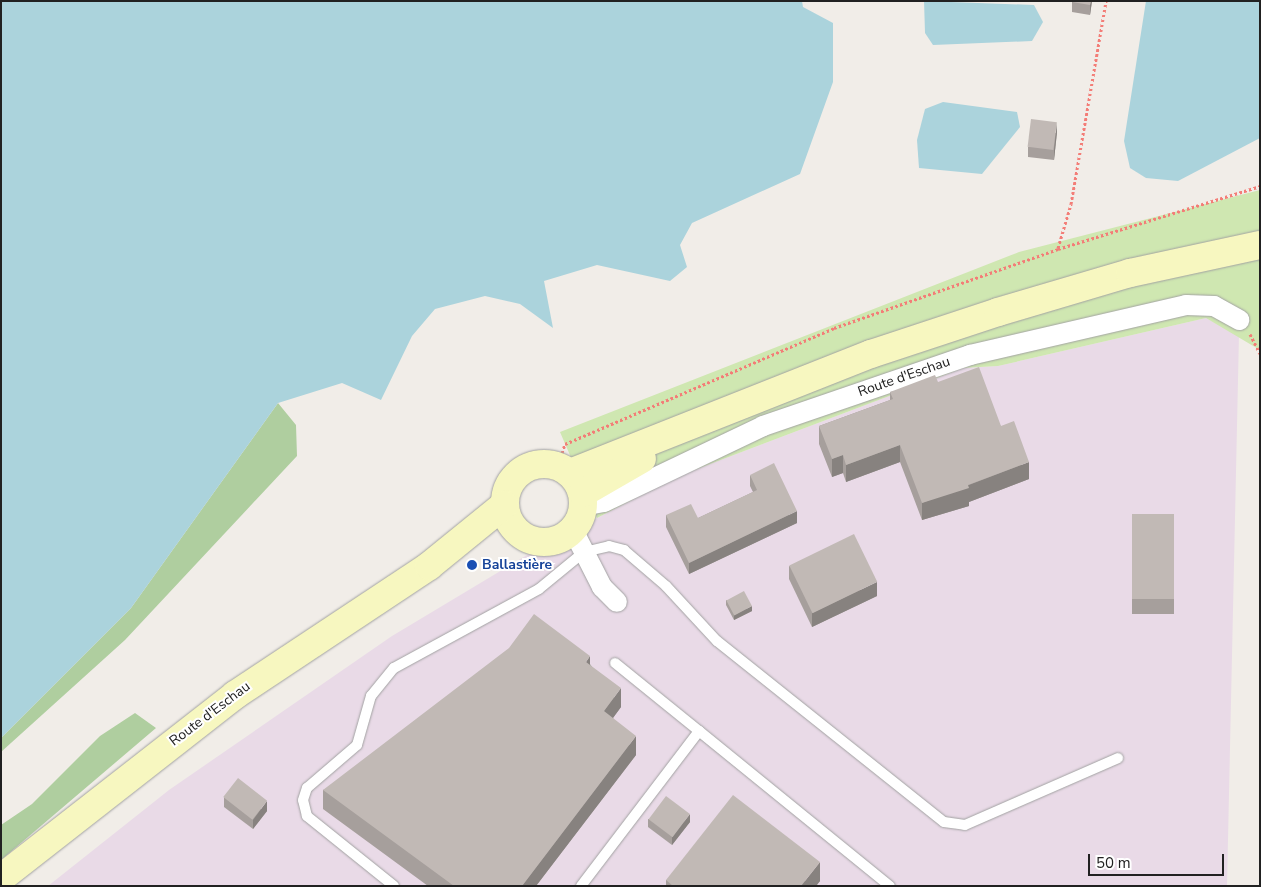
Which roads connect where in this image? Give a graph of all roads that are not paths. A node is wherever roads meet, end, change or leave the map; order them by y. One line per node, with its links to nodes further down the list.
1 (1260, 244): 3 (main road)
2 (1239, 320): 3 (street, Route d'Eschau)
3 (575, 503): 4 (main road); 5 (main road); 7 (street); 10 (lane); 12 (lane)
4 (504, 505): 5 (main road); 6 (main road, Route d'Eschau)
5 (516, 530): 6 (main road, Route d'Eschau)
6 (429, 566): 11 (main road, Route d'Eschau)
7 (617, 602)
8 (615, 663): 9 (lane)
9 (699, 731): 13 (lane); 14 (lane)
10 (1118, 758)
11 (1, 878)
12 (394, 886)
13 (581, 886)
14 (890, 886)

